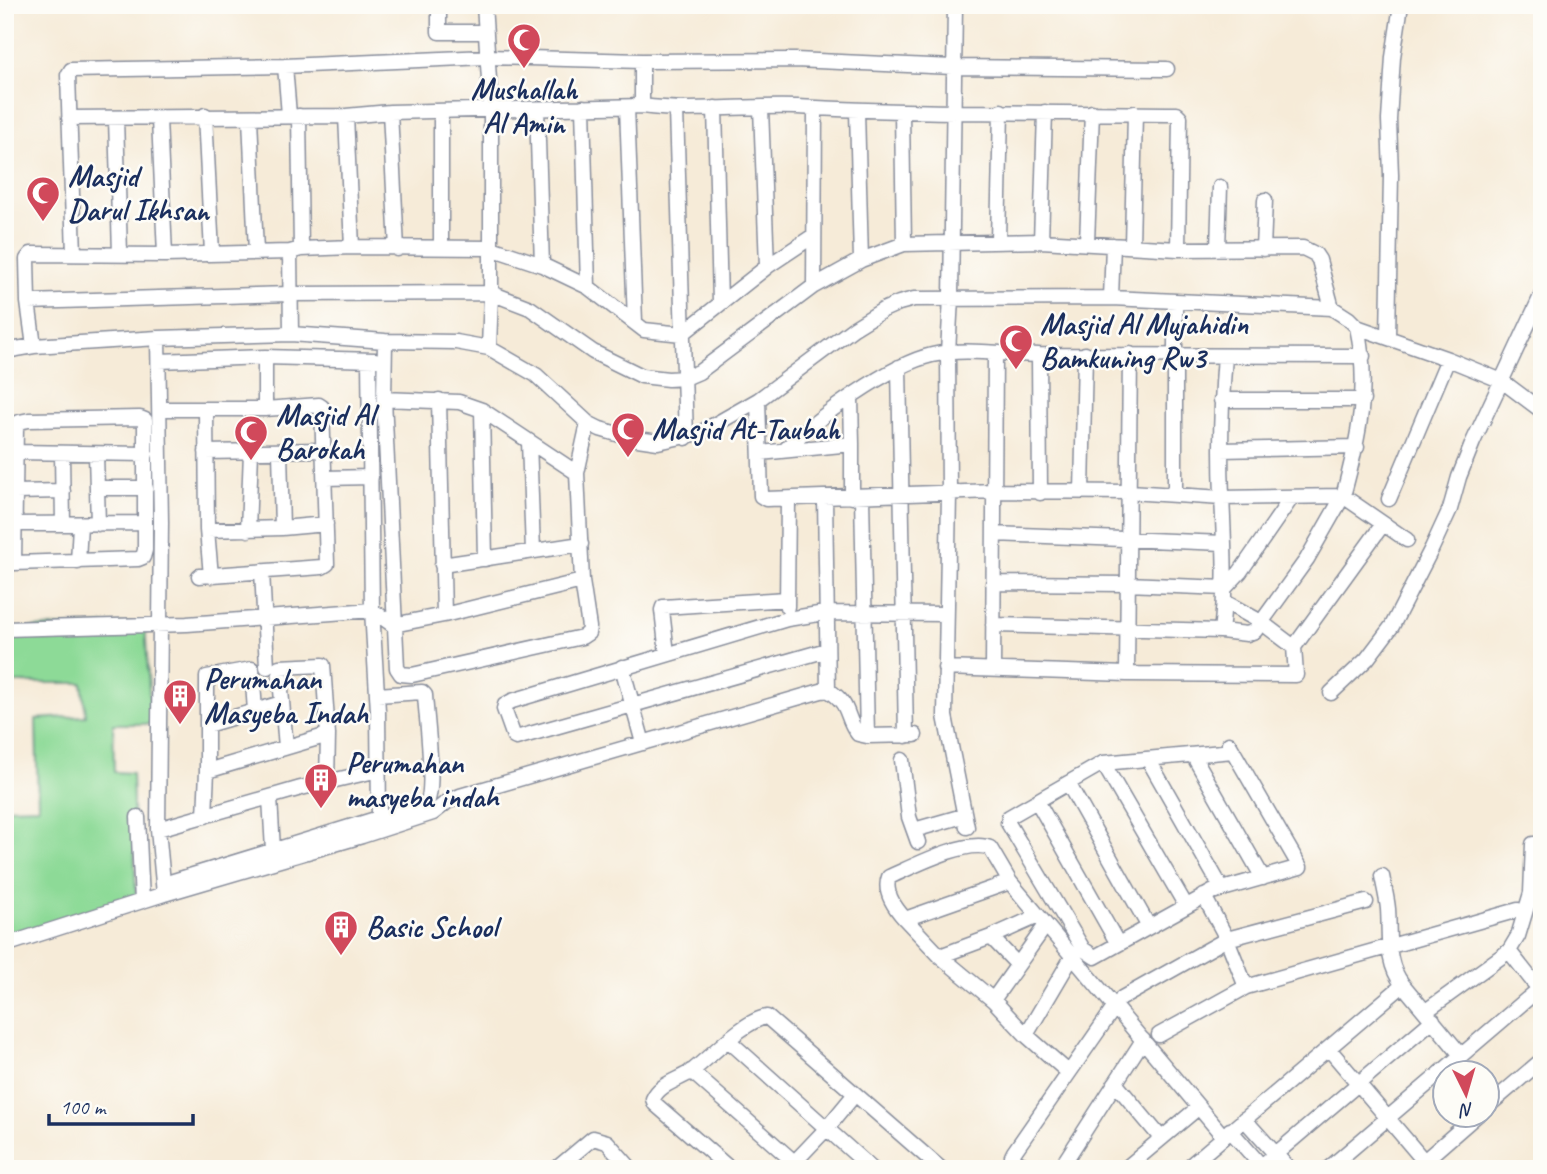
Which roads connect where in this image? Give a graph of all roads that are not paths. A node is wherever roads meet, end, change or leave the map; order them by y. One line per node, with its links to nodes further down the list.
1 (439, 5): 5 (street)
2 (484, 5): 5 (street)
3 (955, 5): 9 (street)
4 (1401, 5): 76 (street)
5 (485, 32): 6 (street)
6 (486, 57): 7 (street); 8 (street); 15 (street)
7 (642, 61): 9 (street); 11 (street)
8 (285, 66): 29 (street); 31 (street)
9 (953, 67): 10 (street); 21 (street)
10 (1167, 69)
11 (635, 106): 12 (street); 18 (street); 72 (street)
12 (583, 107): 16 (street); 62 (street)
13 (715, 108): 14 (street); 18 (street); 69 (street)
14 (761, 108): 17 (street); 60 (street)
15 (491, 109): 16 (street); 19 (street); 48 (street)
16 (537, 109): 59 (street)
17 (815, 109): 20 (street); 37 (street)
18 (676, 110): 75 (street)
19 (441, 111): 23 (street); 46 (street)
20 (857, 111): 26 (street); 58 (street)
21 (953, 111): 22 (street); 26 (street); 40 (street)
22 (1001, 111): 24 (street); 38 (street)
23 (390, 112): 30 (street); 47 (street)
24 (1045, 112): 25 (street); 39 (street)
25 (1092, 112): 27 (street); 41 (street)
26 (902, 113): 42 (street)
27 (1135, 113): 44 (street); 50 (street)
28 (205, 115): 33 (street); 34 (street); 54 (street)
29 (294, 115): 30 (street); 33 (street); 52 (street)
30 (346, 116): 45 (street)
31 (69, 118): 32 (street); 55 (street)
32 (116, 118): 34 (street); 56 (street)
33 (250, 118): 53 (street)
34 (159, 119): 57 (street)
35 (1220, 187): 49 (street)
36 (1265, 200): 51 (street)
37 (813, 236): 60 (street); 61 (street)
38 (998, 240): 39 (street); 40 (street)
39 (1041, 240): 41 (street)
40 (951, 241): 42 (street); 66 (street)
41 (1087, 242): 43 (street)
42 (904, 244): 58 (street)
43 (1113, 245): 44 (street); 67 (street)
44 (1132, 245): 50 (street)
45 (352, 247): 47 (street); 52 (street)
46 (441, 247): 47 (street); 48 (street)
47 (397, 248)
48 (491, 248): 59 (street); 63 (street)
49 (1218, 248): 50 (street); 51 (street)
50 (1178, 249)
51 (1263, 249): 71 (street)
52 (295, 250): 53 (street); 64 (street)
53 (256, 252): 54 (street)
54 (212, 253): 57 (street)
55 (74, 254): 56 (street); 68 (street)
56 (120, 254): 57 (street)
57 (165, 255)
58 (860, 260): 61 (street)
59 (542, 265): 62 (street)
60 (768, 266): 69 (street)
61 (814, 286): 96 (street)
62 (588, 287): 72 (street)
63 (491, 293): 64 (street); 80 (street); 96 (street)
64 (290, 294): 68 (street); 74 (street)
65 (1542, 294): 97 (street)
66 (951, 298): 67 (street); 82 (street); 101 (street)
67 (1111, 298): 70 (street)
68 (28, 302): 79 (street)
69 (720, 302): 75 (street)
70 (1175, 302): 71 (street); 87 (street)
71 (1332, 308): 73 (street)
72 (635, 322): 75 (street)
73 (1357, 327): 76 (street); 89 (street)
74 (291, 334): 77 (street); 78 (street)
75 (682, 334): 96 (street)
76 (1388, 337): 92 (street)
77 (158, 338): 79 (street); 94 (street)
78 (385, 341): 80 (street); 91 (street)
79 (34, 346): 81 (street)
80 (489, 348): 109 (street)
81 (5, 351)
82 (948, 352): 83 (street); 95 (street); 137 (street)
83 (995, 354): 86 (street); 131 (street)
84 (1085, 354): 85 (street); 86 (street); 133 (street)
85 (1130, 354): 87 (street); 134 (street)
86 (1039, 355): 135 (street)
87 (1175, 356): 88 (street); 138 (street)
88 (1225, 356): 89 (street); 102 (street)
89 (1363, 356): 103 (street)
90 (265, 357): 93 (street); 94 (street); 106 (street)
91 (384, 359): 93 (street); 99 (street)
92 (1448, 359): 97 (street); 145 (street)
93 (369, 360): 126 (street)
94 (159, 361): 104 (street)
95 (899, 367): 98 (street); 136 (street)
96 (685, 378): 110 (street)
97 (1502, 381): 108 (street); 196 (street)
98 (851, 398): 112 (street); 114 (street)
99 (384, 399): 100 (street); 182 (street)
100 (439, 400): 107 (street); 165 (street)
101 (758, 400): 110 (street); 122 (street)
102 (1221, 400): 103 (street); 116 (street)
103 (1363, 400): 113 (street)
104 (160, 409): 105 (street); 181 (street)
105 (206, 409): 106 (street); 121 (street)
106 (265, 409): 115 (street)
107 (482, 410): 111 (street); 162 (street)
108 (1542, 411)
109 (588, 423): 110 (street); 125 (street)
110 (686, 438)
111 (529, 442): 125 (street); 161 (street)
112 (852, 444): 114 (street); 140 (street)
113 (1357, 447): 116 (street); 139 (street)
114 (786, 449): 122 (street)
115 (324, 450): 119 (street); 127 (street)
116 (1221, 450): 142 (street)
117 (16, 452): 120 (street); 124 (street); 132 (street)
118 (251, 452): 119 (street); 121 (street); 155 (street)
119 (280, 452): 153 (street)
120 (62, 453): 123 (street); 130 (street)
121 (206, 453): 154 (street)
122 (760, 453): 143 (street)
123 (96, 454): 124 (street); 128 (street)
124 (146, 454): 129 (street)
125 (577, 473): 160 (street)
126 (371, 477): 127 (street); 172 (street)
127 (325, 478): 151 (street)
128 (97, 488): 129 (street); 150 (street)
129 (146, 488): 146 (street)
130 (63, 491): 132 (street); 148 (street)
131 (994, 491): 135 (street); 137 (street); 156 (street)
132 (15, 492): 147 (street)
133 (1082, 492): 134 (street); 135 (street)
134 (1130, 492): 138 (street); 157 (street)
135 (1040, 493)
136 (901, 494): 137 (street); 140 (street); 175 (street)
137 (949, 494): 176 (street)
138 (1175, 494): 142 (street)
139 (1343, 496): 141 (street); 152 (street); 180 (street)
140 (857, 497): 144 (street); 173 (street)
141 (1292, 497): 142 (street); 170 (street)
142 (1222, 498): 159 (street)
143 (788, 499): 144 (street); 171 (street)
144 (825, 499): 174 (street)
145 (1389, 499)
146 (145, 523): 150 (street); 164 (street)
147 (15, 524): 148 (street); 163 (street)
148 (63, 524): 149 (street)
149 (80, 524): 150 (street); 164 (street)
150 (98, 524)
151 (326, 524): 153 (street); 166 (street)
152 (1383, 524): 158 (street); 187 (street)
153 (282, 528): 155 (street)
154 (207, 530): 155 (street); 166 (street)
155 (248, 530)
156 (994, 534): 157 (street); 168 (street)
157 (1129, 539): 159 (street); 169 (street)
158 (1407, 540)
159 (1224, 543): 170 (street)
160 (581, 544): 161 (street); 167 (street)
161 (533, 551): 162 (street)
162 (485, 559): 165 (street)
163 (10, 562): 164 (street)
164 (78, 562)
165 (442, 565): 177 (street)
166 (262, 571): 178 (street)
167 (582, 581): 177 (street); 182 (street)
168 (993, 583): 169 (street); 183 (street)
169 (1127, 584): 170 (street); 184 (street)
170 (1225, 595): 180 (street); 186 (street)
171 (788, 599): 179 (street); 189 (street)
172 (372, 610): 178 (street); 182 (street); 197 (street)
173 (865, 612): 174 (street); 175 (street); 203 (street)
174 (825, 613): 179 (street); 188 (street)
175 (903, 613): 176 (street); 203 (street)
176 (946, 614): 192 (street)
177 (444, 615): 182 (street)
178 (264, 619): 181 (street); 191 (street)
179 (787, 619): 189 (street)
180 (1261, 622): 186 (street); 187 (street)
181 (159, 625): 185 (street); 219 (street)
182 (393, 625)
183 (993, 625): 184 (street); 193 (street)
184 (1128, 628): 186 (street); 194 (street)
185 (5, 629)
186 (1221, 631)
187 (1294, 647): 194 (street)
188 (827, 650): 195 (street); 199 (street)
189 (667, 654): 190 (street)
190 (622, 667): 199 (street); 199 (street)
191 (266, 668): 198 (street); 200 (street); 201 (street); 202 (street)
192 (945, 668): 193 (street); 208 (street)
193 (993, 670): 194 (street)
194 (1126, 674)
195 (828, 690): 203 (street); 204 (street)
196 (1331, 693)
197 (377, 695): 210 (street); 218 (street)
198 (282, 703): 200 (street); 205 (street)
199 (631, 706): 204 (street)
200 (255, 711): 201 (street)
201 (207, 726): 211 (street)
202 (328, 735): 205 (street); 212 (street)
203 (867, 736)
204 (643, 743): 225 (street)
205 (286, 747): 211 (street)
206 (1193, 755): 207 (street); 223 (street); 223 (street)
207 (1148, 759): 209 (street); 226 (street)
208 (902, 760)
209 (1103, 763): 213 (street); 231 (street)
210 (379, 770): 212 (street); 218 (street)
211 (207, 771): 216 (street)
212 (327, 782): 214 (street)
213 (1068, 783): 215 (street); 235 (street)
214 (270, 798): 216 (street); 221 (street)
215 (1037, 801): 239 (street); 239 (street)
216 (205, 816): 219 (street)
217 (138, 817): 229 (street)
218 (379, 818): 221 (street)
219 (158, 829): 225 (street)
220 (1542, 845): 227 (street)
221 (273, 850): 225 (street)
222 (1382, 876): 240 (street)
223 (1263, 878): 226 (street)
224 (1010, 882): 233 (street); 233 (street); 234 (street)
225 (163, 889): 229 (street)
226 (1222, 889): 228 (street)
227 (1536, 893): 241 (street)
228 (1204, 896): 231 (street); 237 (street)
229 (142, 901): 238 (street)
230 (1366, 902): 237 (street)
231 (1186, 906): 235 (street)
232 (1518, 909): 240 (street)
233 (905, 919): 242 (street)
234 (1042, 920): 236 (street); 243 (street); 244 (street)
235 (1149, 927): 239 (street)
236 (991, 937): 242 (street); 244 (street)
237 (1227, 939): 246 (street); 249 (street)
238 (5, 944)
239 (1118, 944)
240 (1388, 947): 245 (street); 246 (street)
241 (1509, 951): 247 (street); 250 (street)
242 (940, 956): 248 (street)
243 (1072, 957): 249 (street); 251 (street)
244 (1017, 964): 248 (street)
245 (1403, 985): 250 (street); 255 (street)
246 (1246, 987): 252 (street)
247 (1540, 991): 256 (street)
248 (993, 1000): 251 (street)
249 (1118, 1003): 254 (street); 259 (street)
250 (1429, 1015): 256 (street); 261 (street)
251 (1026, 1035): 259 (street)
252 (1159, 1035)
253 (728, 1040): 258 (street); 262 (street); 267 (street)
254 (1143, 1040): 260 (street); 264 (street)
255 (1329, 1049): 261 (street); 265 (street)
256 (1461, 1055): 266 (street)
257 (1542, 1059): 263 (street)
258 (691, 1072): 275 (street); 279 (street)
259 (1068, 1072): 272 (street)
260 (1115, 1083): 270 (street); 282 (street)
261 (1357, 1085): 266 (street); 271 (street)
262 (855, 1094): 267 (street); 274 (street)
263 (1502, 1094)
264 (1199, 1107): 269 (street); 270 (street)
265 (1244, 1119): 269 (street); 271 (street)
266 (1388, 1119): 273 (street); 286 (street)
267 (827, 1128): 275 (street); 280 (street)
268 (1463, 1128): 273 (street)
269 (1227, 1133): 276 (street); 284 (street)
270 (1161, 1139): 283 (street)
271 (1275, 1154): 276 (street); 285 (street)
272 (1010, 1164): 281 (street)
273 (1419, 1165)
274 (931, 1166)
275 (795, 1167)
276 (1261, 1168)
277 (556, 1169): 278 (street)
278 (631, 1169)
279 (730, 1169)
280 (873, 1169)
281 (1034, 1169)
282 (1060, 1169)
283 (1125, 1169)
284 (1186, 1169)
285 (1289, 1169)
286 (1328, 1169)

